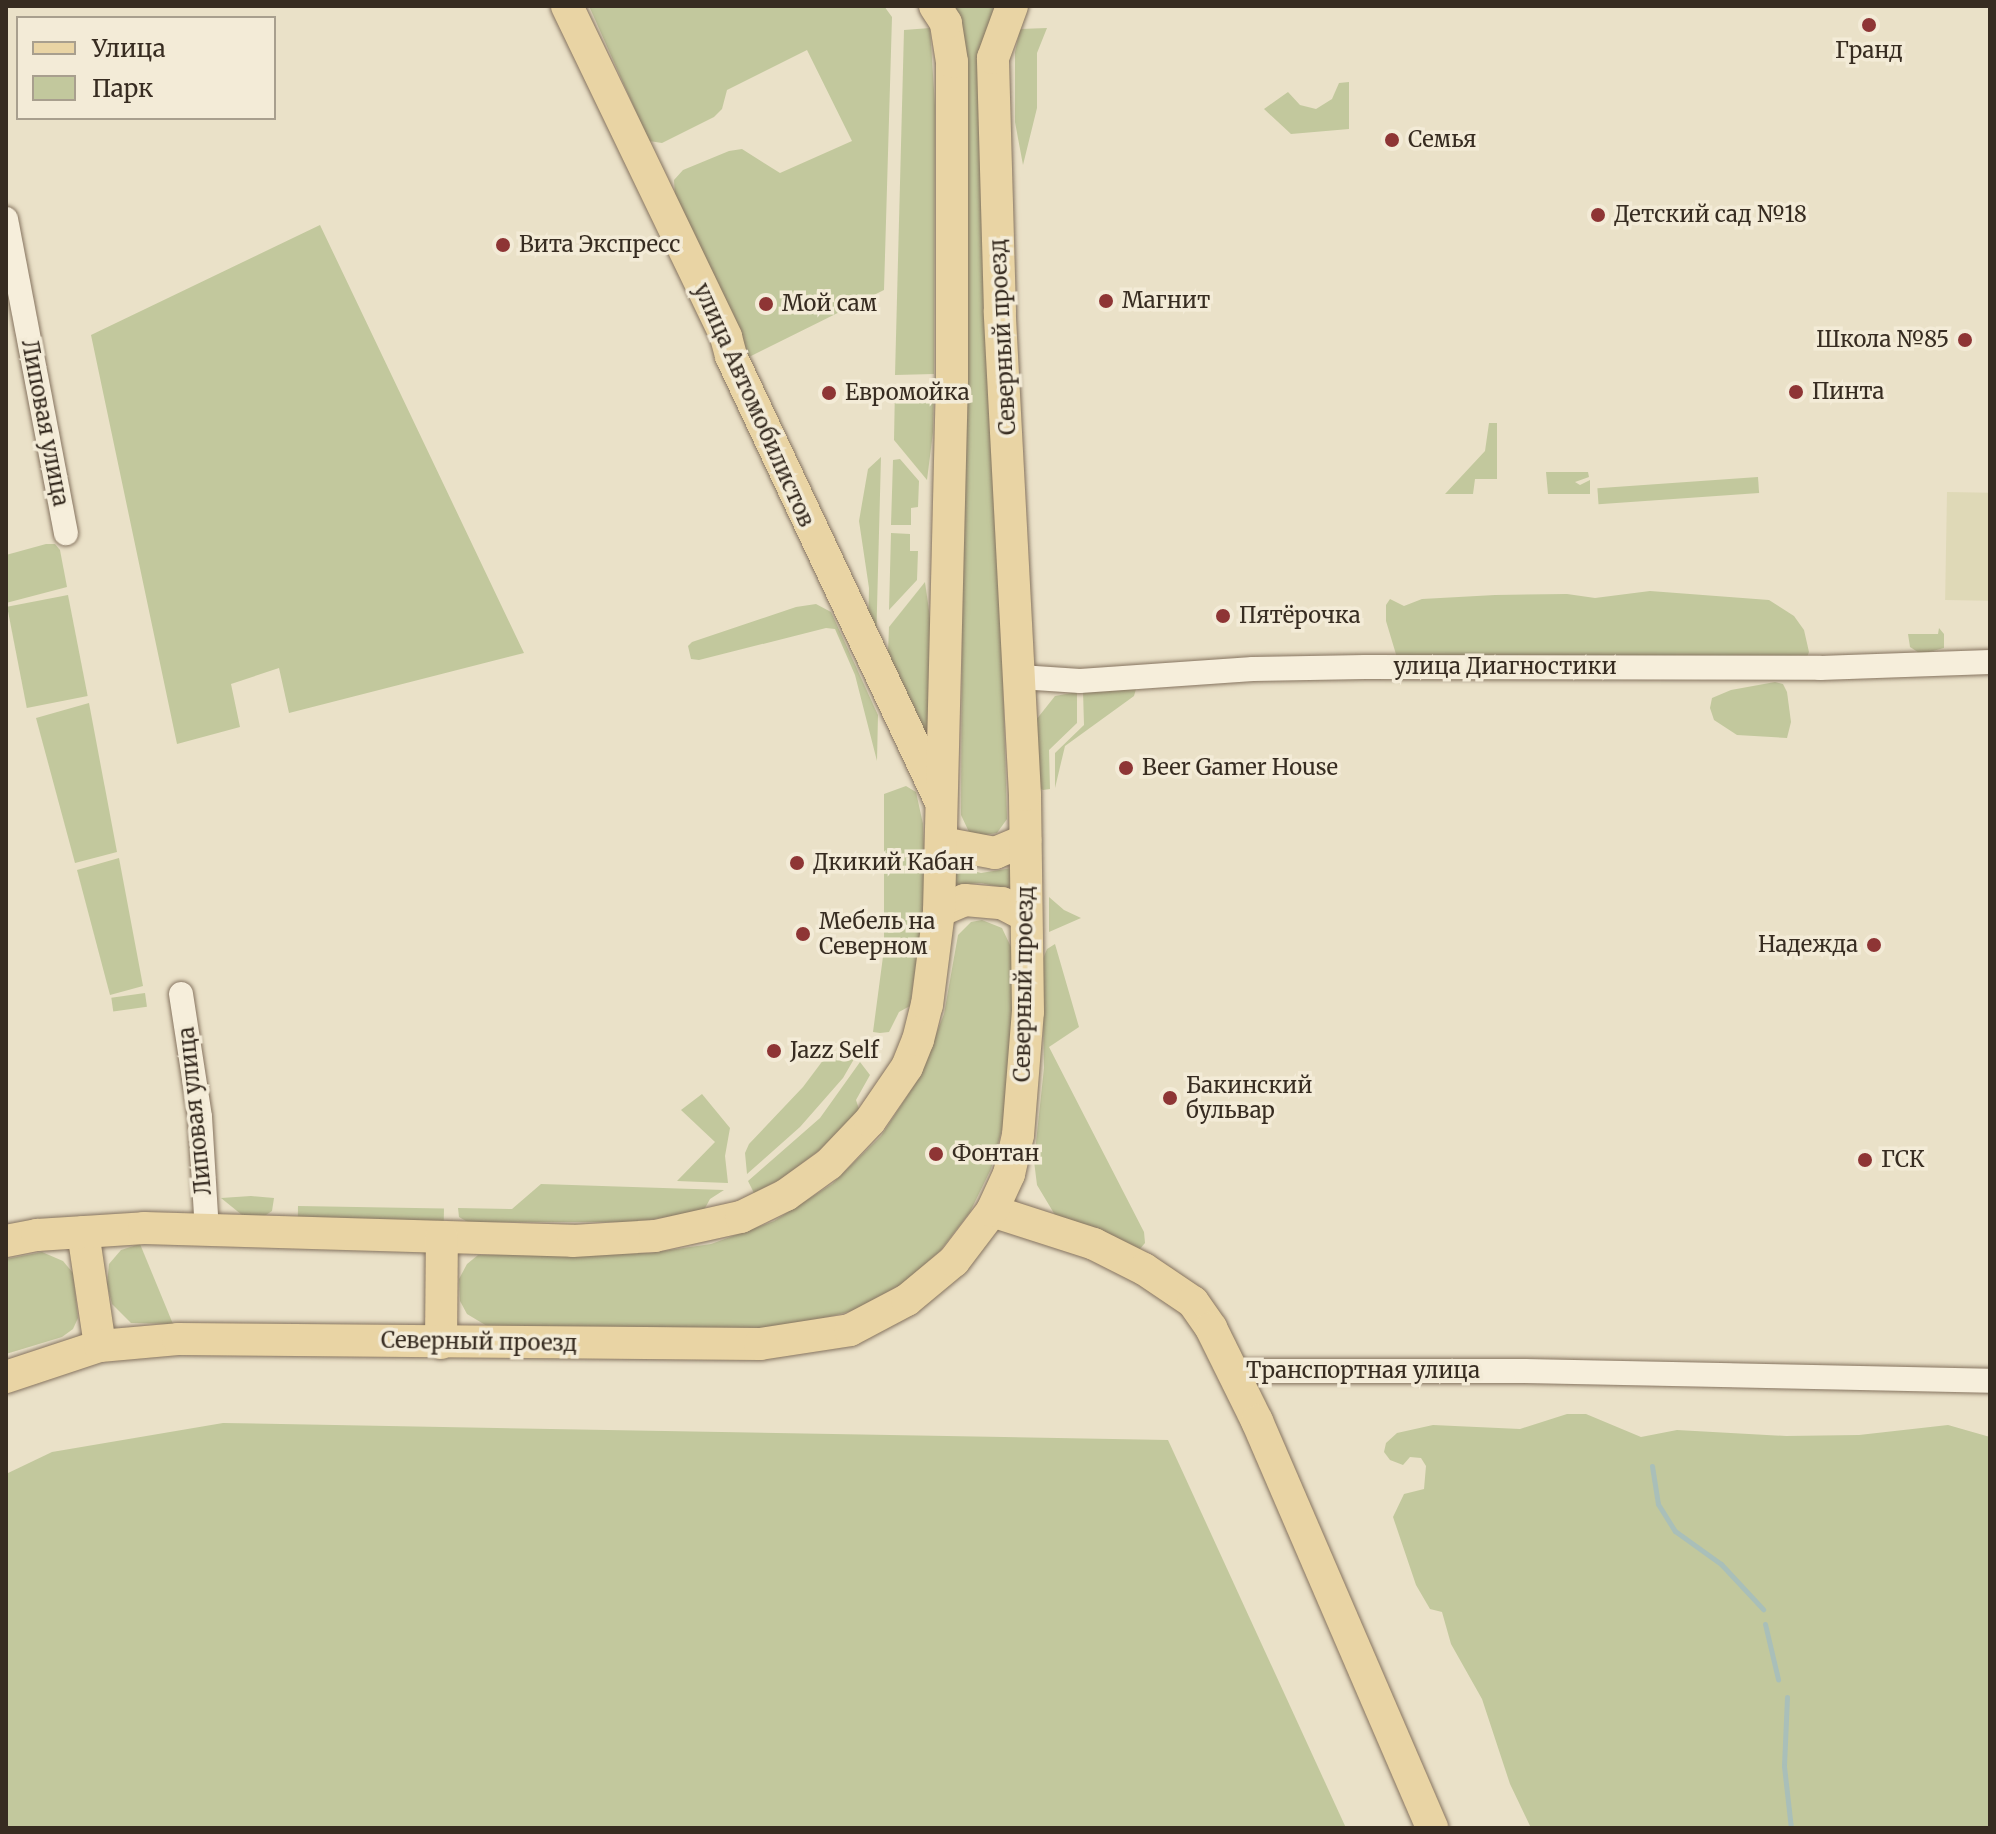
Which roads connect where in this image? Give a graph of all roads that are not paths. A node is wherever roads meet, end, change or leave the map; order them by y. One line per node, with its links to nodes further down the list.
1 (567, 6): 8 (main road, улица Автомобилистов)
2 (935, 6): 8 (main road, Северный проезд)
3 (1012, 6): 7 (main road, Северный проезд)
4 (6, 219): 5 (street, Липовая улица)
5 (66, 533)
6 (1990, 662): 7 (street, улица Диагностики)
7 (1020, 677): 9 (main road, Северный проезд)
8 (941, 803): 10 (main road, Северный проезд)
9 (1025, 840): 10 (main road); 12 (main road, Северный проезд)
10 (942, 843): 11 (main road, Северный проезд)
11 (939, 911): 12 (main road); 17 (main road, Северный проезд)
12 (1026, 916): 14 (main road, Северный проезд)
13 (181, 994): 15 (street, Липовая улица)
14 (992, 1211): 19 (main road, Северный проезд); 21 (main road)
15 (207, 1230): 16 (main road, Северный проезд); 17 (main road, Северный проезд)
16 (83, 1232): 18 (main road, Северный проезд); 20 (main road)
17 (442, 1237): 19 (main road)
18 (6, 1241)
19 (441, 1343): 20 (main road, Северный проезд)
20 (100, 1346): 22 (main road, Северный проезд)
21 (1233, 1371): 23 (street, Транспортная улица); 24 (main road, Транспортная улица)
22 (6, 1377)
23 (1990, 1381)
24 (1432, 1828)

